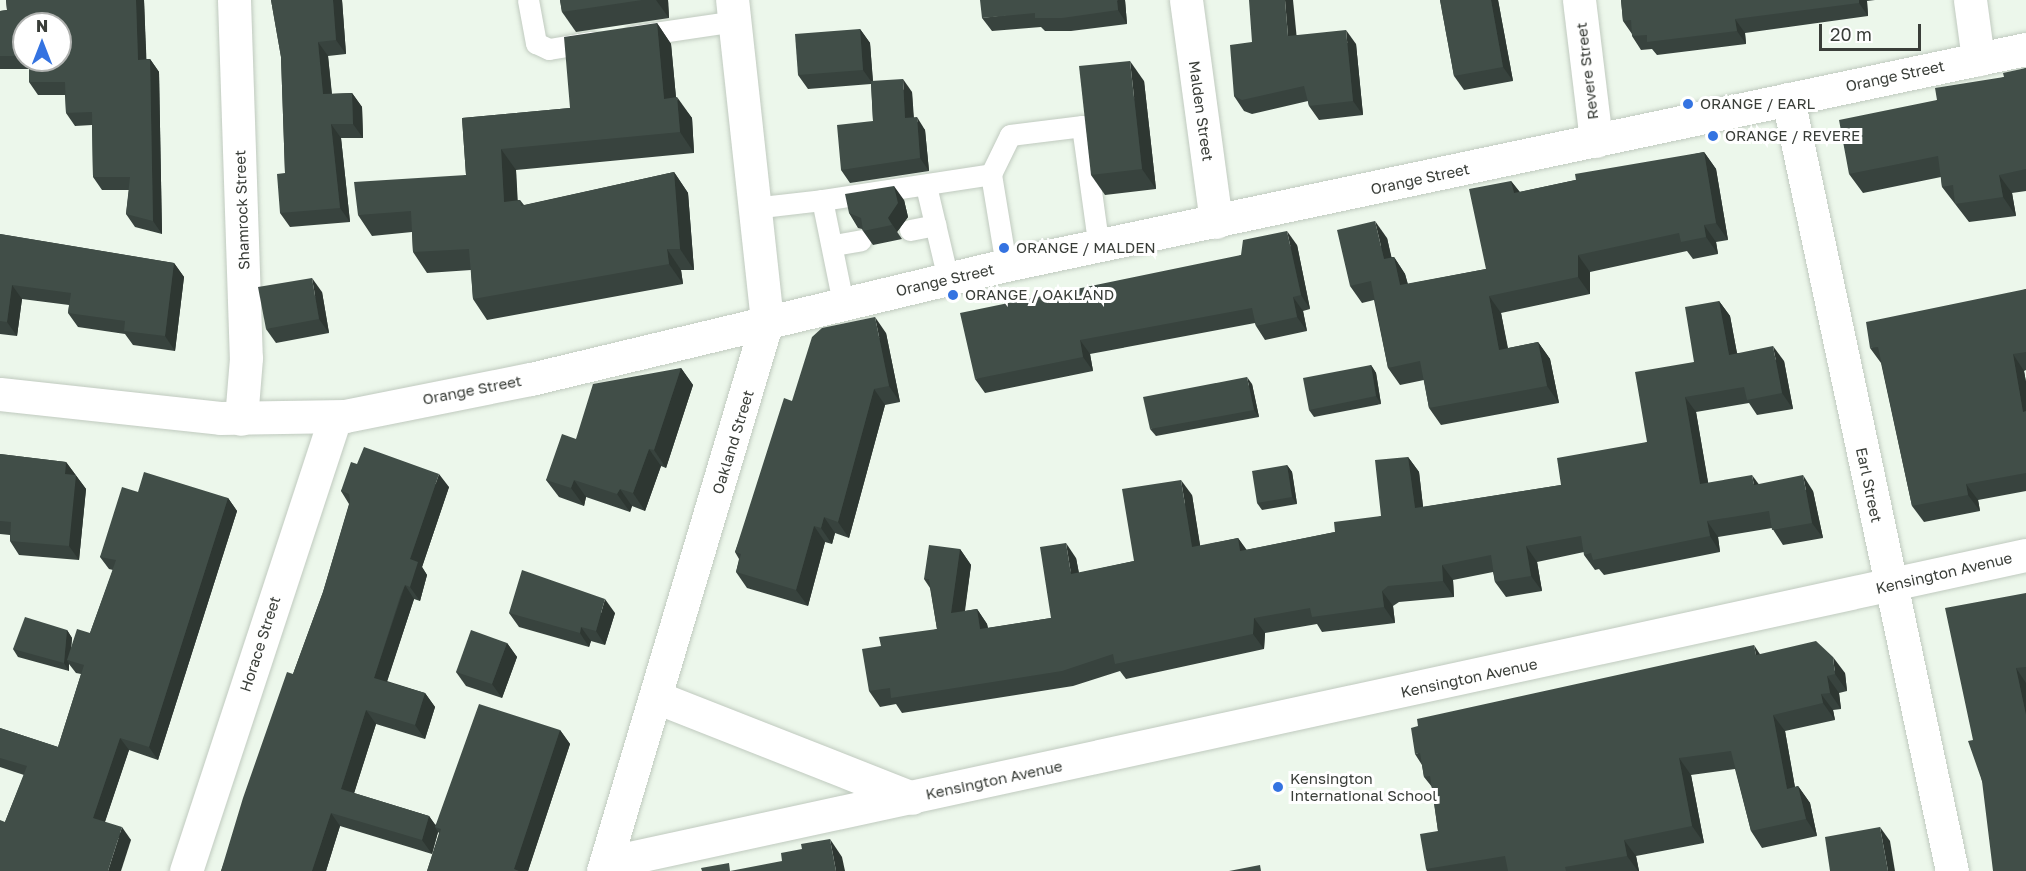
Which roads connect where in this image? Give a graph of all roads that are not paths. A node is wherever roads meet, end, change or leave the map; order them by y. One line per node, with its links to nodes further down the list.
1 (234, 0): 27 (street, Shamrock Street)
2 (528, 0): 6 (lane)
3 (1186, 0): 15 (street, Malden Street)
4 (1579, 0): 10 (street, Revere Street)
5 (1970, 0): 8 (street)
6 (734, 11): 14 (street, Oakland Street)
7 (2026, 49): 8 (street, Orange Street)
8 (1978, 58): 9 (street, Orange Street)
9 (1788, 99): 10 (street, Orange Street); 29 (street, Earl Street)
10 (1596, 141): 15 (street, Orange Street)
11 (991, 174): 12 (lane); 20 (lane); 21 (lane)
12 (926, 186): 13 (lane); 16 (lane)
13 (822, 200): 14 (lane); 19 (lane)
14 (753, 208): 24 (street, Oakland Street)
15 (1216, 222): 20 (street, Orange Street)
16 (936, 225): 17 (lane); 22 (lane)
17 (910, 230)
18 (861, 240): 19 (lane)
19 (834, 245): 23 (lane)
20 (1099, 248): 21 (street, Orange Street)
21 (1006, 265): 22 (street, Orange Street)
22 (948, 279): 23 (street, Orange Street)
23 (843, 303): 24 (street, Orange Street)
24 (767, 321): 26 (street, Orange Street); 30 (street, Oakland Street)
25 (0, 394): 27 (street, Orange Street)
26 (334, 418): 27 (street, Orange Street); 33 (street, Horace Street)
27 (241, 419)
28 (2026, 555): 29 (street, Kensington Avenue)
29 (1891, 585): 31 (street, Kensington Avenue); 34 (street, Earl Street)
30 (656, 697): 31 (street, Kensington Avenue); 32 (street, Oakland Street)
31 (912, 798): 32 (street, Kensington Avenue)
32 (605, 867)
33 (186, 871)
34 (1952, 871)

